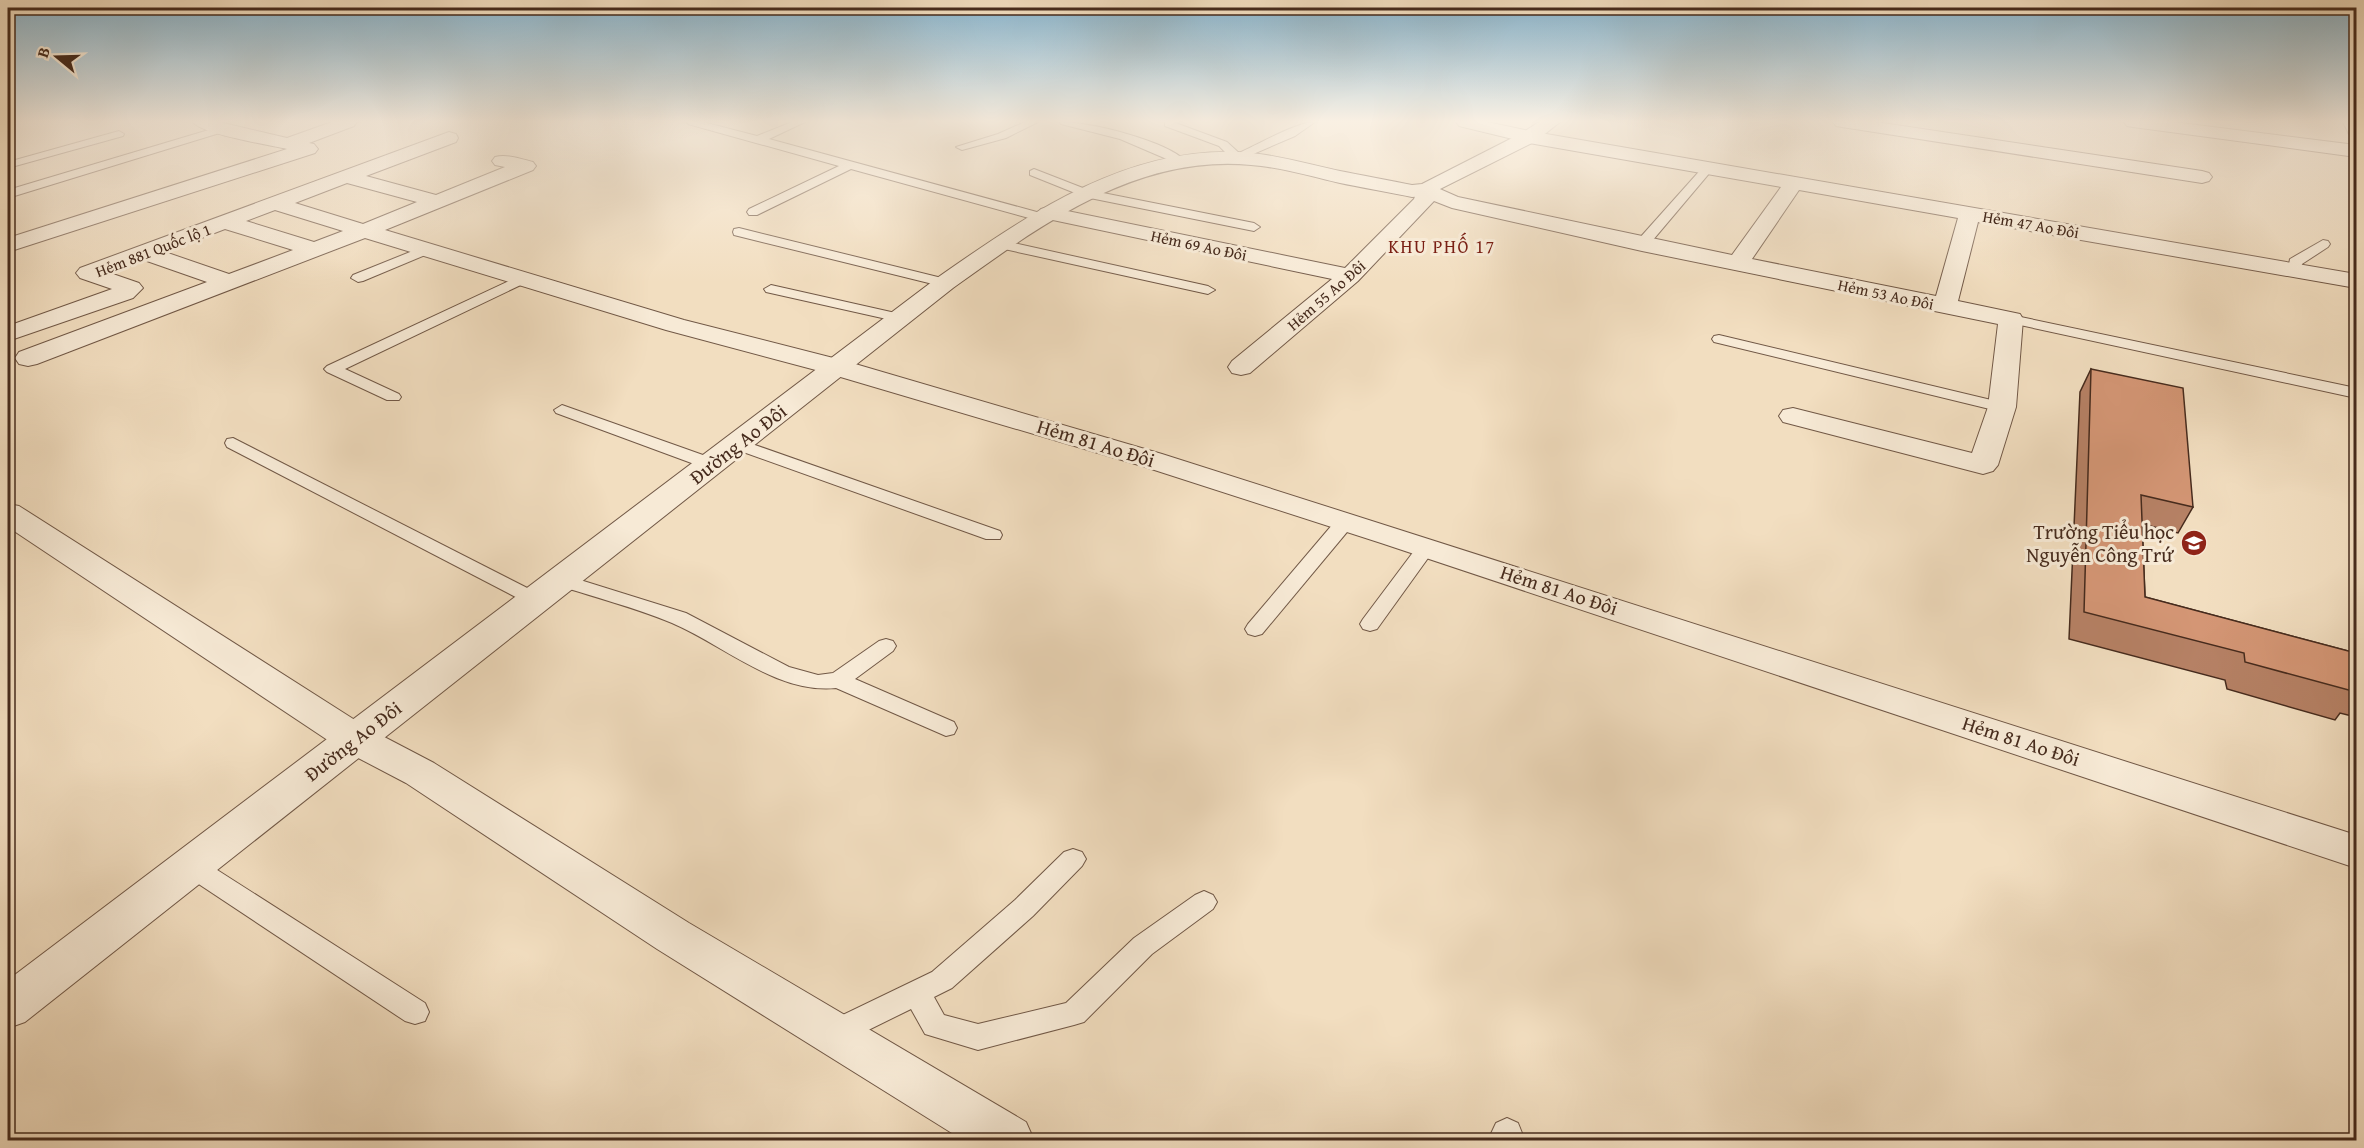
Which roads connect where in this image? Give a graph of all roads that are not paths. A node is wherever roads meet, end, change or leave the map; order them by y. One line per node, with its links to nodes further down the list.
1 (69, 176): 19 (lane)
2 (223, 176): 32 (street)
3 (352, 176): 14 (street, Hẻm 881 Quốc lộ 1)
4 (503, 176): 20 (street)
5 (828, 176): 22 (lane)
6 (896, 176): 24 (lane)
7 (1041, 176): 18 (lane)
8 (1128, 176): 18 (street, Đường Ao Đôi)
9 (1343, 176): 17 (street, Đường Ao Đôi)
10 (1453, 176): 17 (street)
11 (1701, 176): 30 (lane)
12 (1751, 176): 16 (street, Hẻm 47 Ao Đôi)
13 (2194, 176): 15 (street)
14 (348, 177): 20 (street); 21 (street, Hẻm 881 Quốc lộ 1)
15 (2202, 177)
16 (1794, 183): 23 (street, Hẻm 47 Ao Đôi); 36 (street)
17 (1426, 190): 30 (street, Hẻm 53 Ao Đôi); 38 (street, Hẻm 55 Ao Đôi)
18 (1085, 193): 24 (street, Đường Ao Đôi); 26 (lane)
19 (8, 194)
20 (438, 202): 27 (street)
21 (276, 204): 25 (street, Hẻm 881 Quốc lộ 1); 27 (street, Hẻm 81 Ao Đôi)
22 (753, 212)
23 (1970, 213): 37 (street, Hẻm 47 Ao Đôi); 46 (street)
24 (1044, 215): 29 (street, Đường Ao Đôi); 38 (street, Hẻm 69 Ao Đôi)
25 (225, 222): 33 (street); 35 (street, Hẻm 881 Quốc lộ 1)
26 (1254, 227)
27 (364, 231): 33 (street); 34 (street, Hẻm 81 Ao Đôi)
28 (739, 232): 43 (lane)
29 (1000, 244): 43 (street, Đường Ao Đôi); 45 (lane)
30 (1642, 244): 36 (street, Hẻm 53 Ao Đôi)
31 (2323, 244): 37 (lane)
32 (8, 245)
33 (316, 250): 42 (street)
34 (424, 250): 39 (lane); 40 (street, Hẻm 81 Ao Đôi)
35 (142, 252): 42 (street); 49 (street, Hẻm 881 Quốc lộ 1)
36 (1739, 262): 46 (street, Hẻm 53 Ao Đôi)
37 (2295, 270): 41 (street, Hẻm 47 Ao Đôi)
38 (1350, 276): 53 (street, Hẻm 55 Ao Đôi)
39 (358, 278)
40 (522, 279): 52 (street, Hẻm 81 Ao Đôi); 55 (lane)
41 (2356, 281)
42 (230, 282): 51 (street)
43 (945, 283): 47 (street, Đường Ao Đôi)
44 (771, 289): 47 (lane)
45 (1208, 290)
46 (1946, 306): 48 (street, Hẻm 53 Ao Đôi)
47 (900, 318): 52 (street, Đường Ao Đôi)
48 (2011, 320): 54 (lane); 56 (street)
49 (8, 334)
50 (1719, 339): 56 (lane)
51 (28, 358)
52 (836, 367): 60 (street, Đường Ao Đôi); 63 (street, Hẻm 81 Ao Đôi)
53 (1241, 367)
54 (2356, 393)
55 (393, 398)
56 (2002, 406): 58 (street)
57 (562, 410): 61 (lane)
58 (1793, 416)
59 (233, 443): 67 (lane)
60 (738, 444): 61 (street, Đường Ao Đôi); 64 (lane)
61 (711, 464): 66 (street, Đường Ao Đôi)
62 (8, 513): 73 (street)
63 (1345, 522): 65 (street, Hẻm 81 Ao Đôi); 69 (lane)
64 (993, 535)
65 (1427, 547): 68 (lane); 74 (street, Hẻm 81 Ao Đôi)
66 (561, 580): 67 (street, Đường Ao Đôi); 71 (lane)
67 (536, 600): 73 (street, Đường Ao Đôi)
68 (1370, 624)
69 (1255, 629)
70 (886, 646): 71 (lane)
71 (838, 680): 72 (lane)
72 (946, 728)
73 (355, 739): 76 (street, Đường Ao Đôi); 81 (street)
74 (2356, 852)
75 (1073, 859): 78 (lane)
76 (190, 866): 79 (street, Đường Ao Đôi); 80 (lane)
77 (1204, 902): 78 (lane)
78 (916, 993): 81 (lane)
79 (8, 1007)
80 (415, 1012)
81 (834, 1033): 82 (street)
82 (1008, 1140)

